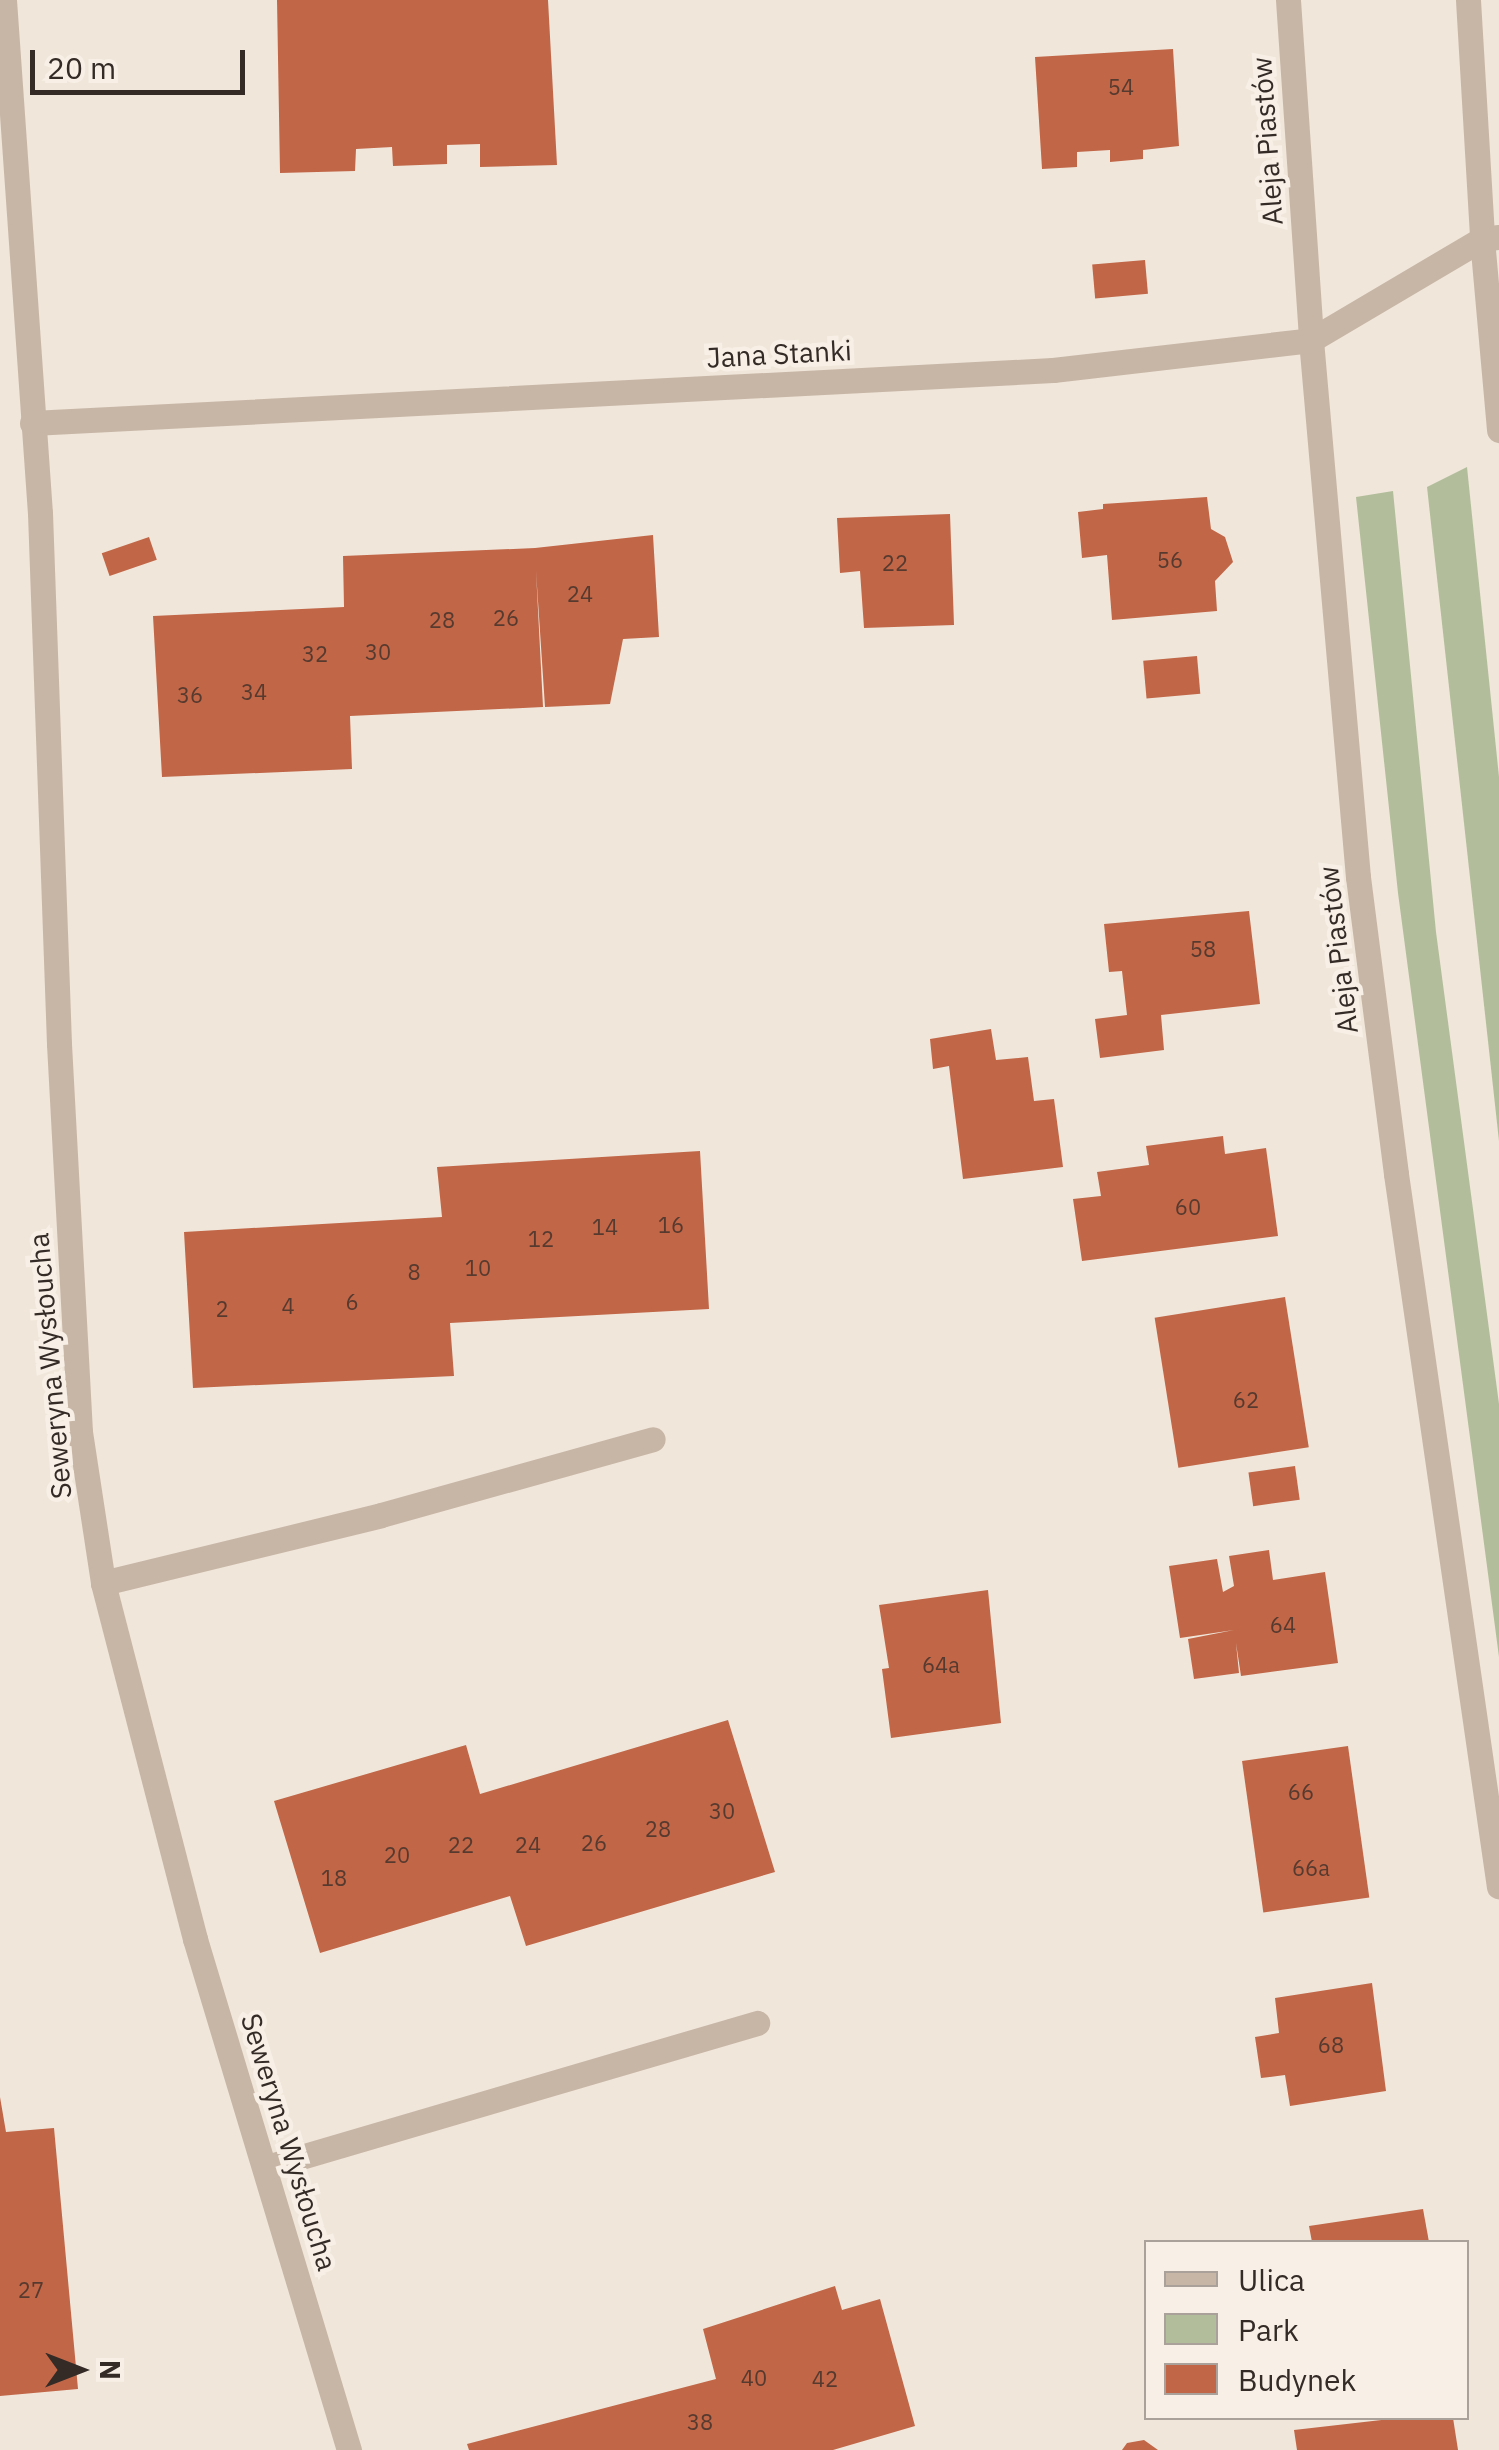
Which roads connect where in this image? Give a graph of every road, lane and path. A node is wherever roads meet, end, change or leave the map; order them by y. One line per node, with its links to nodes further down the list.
1 (4, 0): 6 (street, Seweryna Wysłoucha)
2 (1288, 0): 5 (street, Aleja Piastów)
3 (1468, 0): 4 (street)
4 (1490, 238): 5 (street, Jana Stanki); 7 (street)
5 (1310, 340): 6 (street, Jana Stanki); 10 (street, Aleja Piastów)
6 (32, 424): 9 (street, Seweryna Wysłoucha)
7 (1499, 430)
8 (653, 1439): 9 (street)
9 (103, 1582): 12 (street, Seweryna Wysłoucha)
10 (1499, 1886)
11 (757, 2022): 12 (street)
12 (267, 2167): 13 (street, Seweryna Wysłoucha)
13 (349, 2450)

